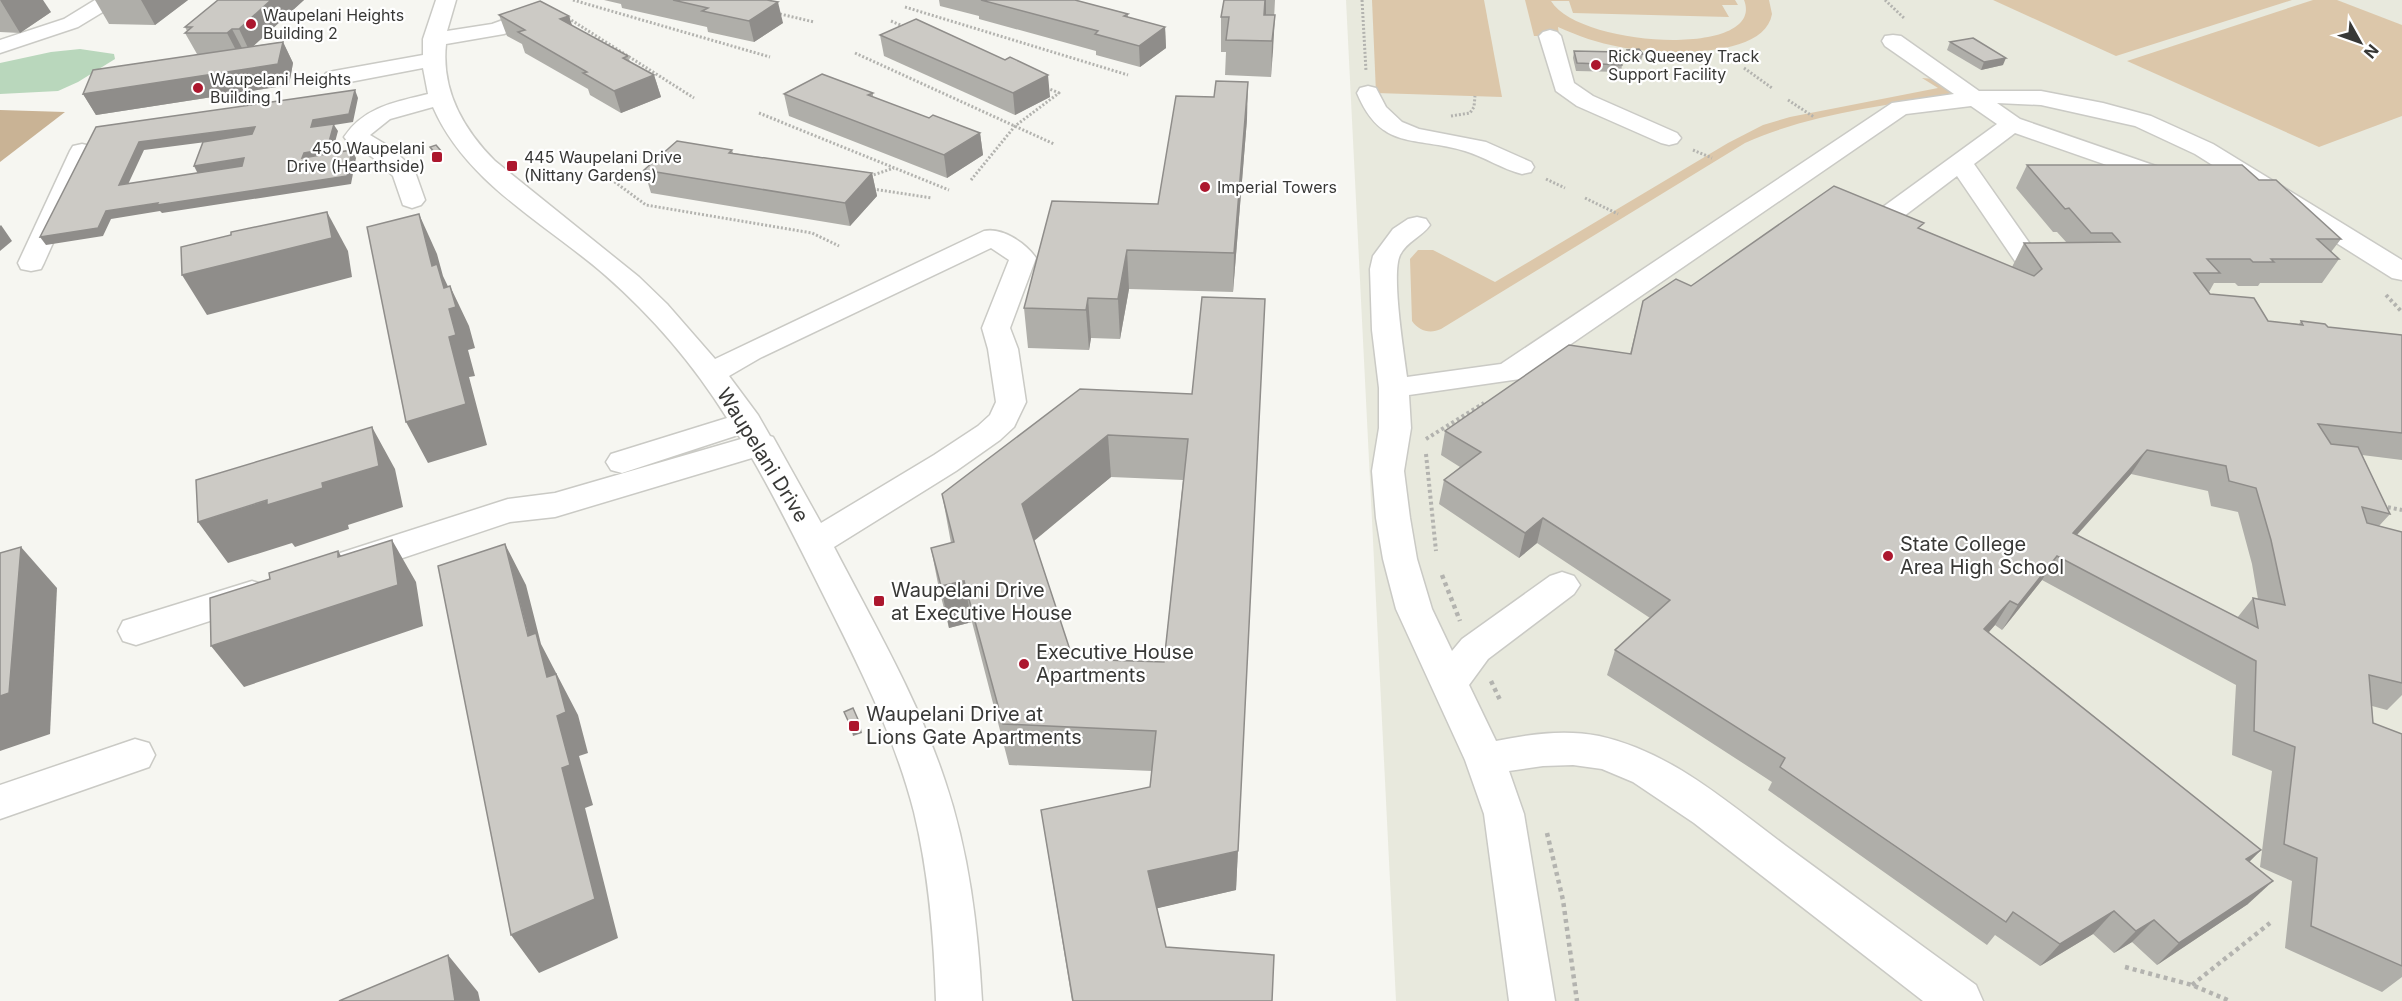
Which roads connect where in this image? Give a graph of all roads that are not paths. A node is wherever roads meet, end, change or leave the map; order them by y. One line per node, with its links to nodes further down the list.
1 (109, 0): 6 (street)
2 (446, 0): 7 (street, Waupelani Drive)
3 (533, 15): 7 (street)
4 (1550, 36): 13 (street)
5 (1893, 41): 11 (street)
6 (0, 47)
7 (434, 49): 8 (street); 10 (street, Waupelani Drive)
8 (333, 78)
9 (1368, 93): 16 (street)
10 (440, 98): 18 (street); 24 (street, Waupelani Drive)
11 (1977, 98): 12 (street); 23 (street); 25 (street)
12 (2012, 124): 15 (street); 17 (street)
13 (1679, 144)
14 (82, 151): 21 (street)
15 (1960, 162): 20 (street); 22 (street)
16 (1522, 167)
17 (2170, 179)
18 (412, 200)
19 (1417, 225): 25 (street)
20 (1874, 226)
21 (31, 263)
22 (2031, 264)
23 (2402, 272)
24 (711, 373): 26 (street, Waupelani Drive); 27 (street)
25 (1394, 388): 32 (street)
26 (754, 433): 27 (street, Waupelani Drive); 28 (street)
27 (816, 542): 36 (street, Waupelani Drive)
28 (328, 569)
29 (283, 584): 31 (street)
30 (1562, 585): 32 (street)
31 (136, 631)
32 (1449, 683): 34 (street)
33 (135, 755): 35 (street)
34 (1485, 760): 37 (street); 38 (street)
35 (0, 802)
36 (959, 1001)
37 (1532, 1001)
38 (1960, 1001)

